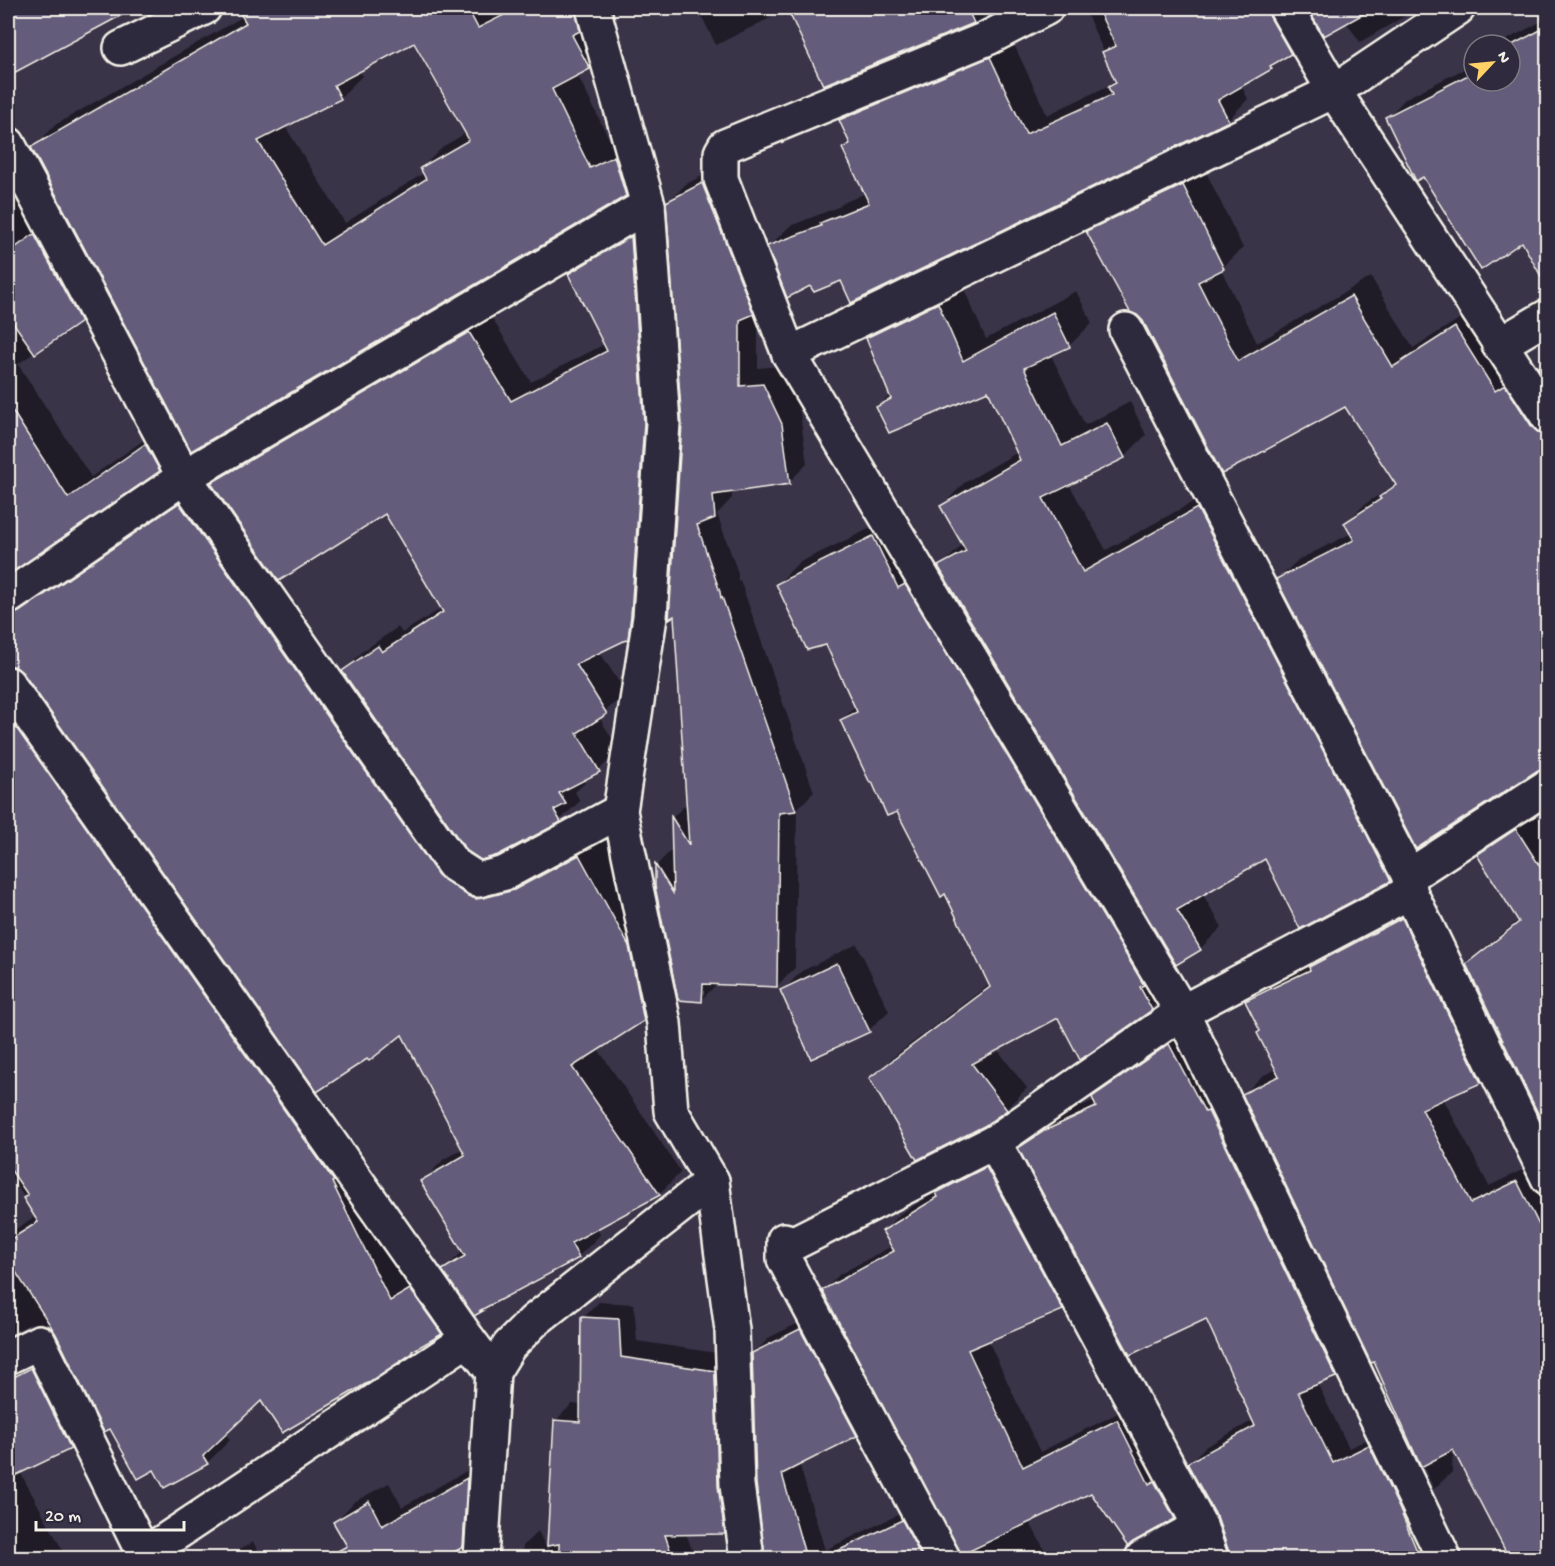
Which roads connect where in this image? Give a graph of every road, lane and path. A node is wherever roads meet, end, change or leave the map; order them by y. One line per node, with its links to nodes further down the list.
1 (204, 8): 6 (street)
2 (593, 8): 9 (street)
3 (1046, 8): 13 (street)
4 (1286, 8): 7 (street)
5 (1458, 8): 7 (street)
6 (121, 48)
7 (1334, 91): 12 (street); 13 (street)
8 (8, 144): 15 (street)
9 (648, 205): 15 (street); 19 (street)
10 (1548, 316): 12 (street)
11 (1126, 330): 20 (street)
12 (1499, 345): 14 (street)
13 (789, 354): 21 (street)
14 (1548, 417)
15 (184, 477): 16 (street); 19 (street)
16 (8, 597)
17 (8, 684): 25 (street)
18 (1548, 786): 20 (street)
19 (620, 811): 24 (street)
20 (1410, 884): 21 (street); 23 (street)
21 (1182, 1012): 22 (street); 35 (street)
22 (994, 1142): 28 (street); 32 (street)
23 (1548, 1178)
24 (711, 1181): 27 (street); 31 (street)
25 (468, 1339): 27 (street); 29 (street)
26 (8, 1358): 29 (street)
27 (493, 1372): 30 (street)
28 (1200, 1526): 33 (street); 34 (street)
29 (142, 1557)
30 (481, 1558)
31 (747, 1558)
32 (943, 1558)
33 (1142, 1558)
34 (1211, 1558)
35 (1444, 1558)

